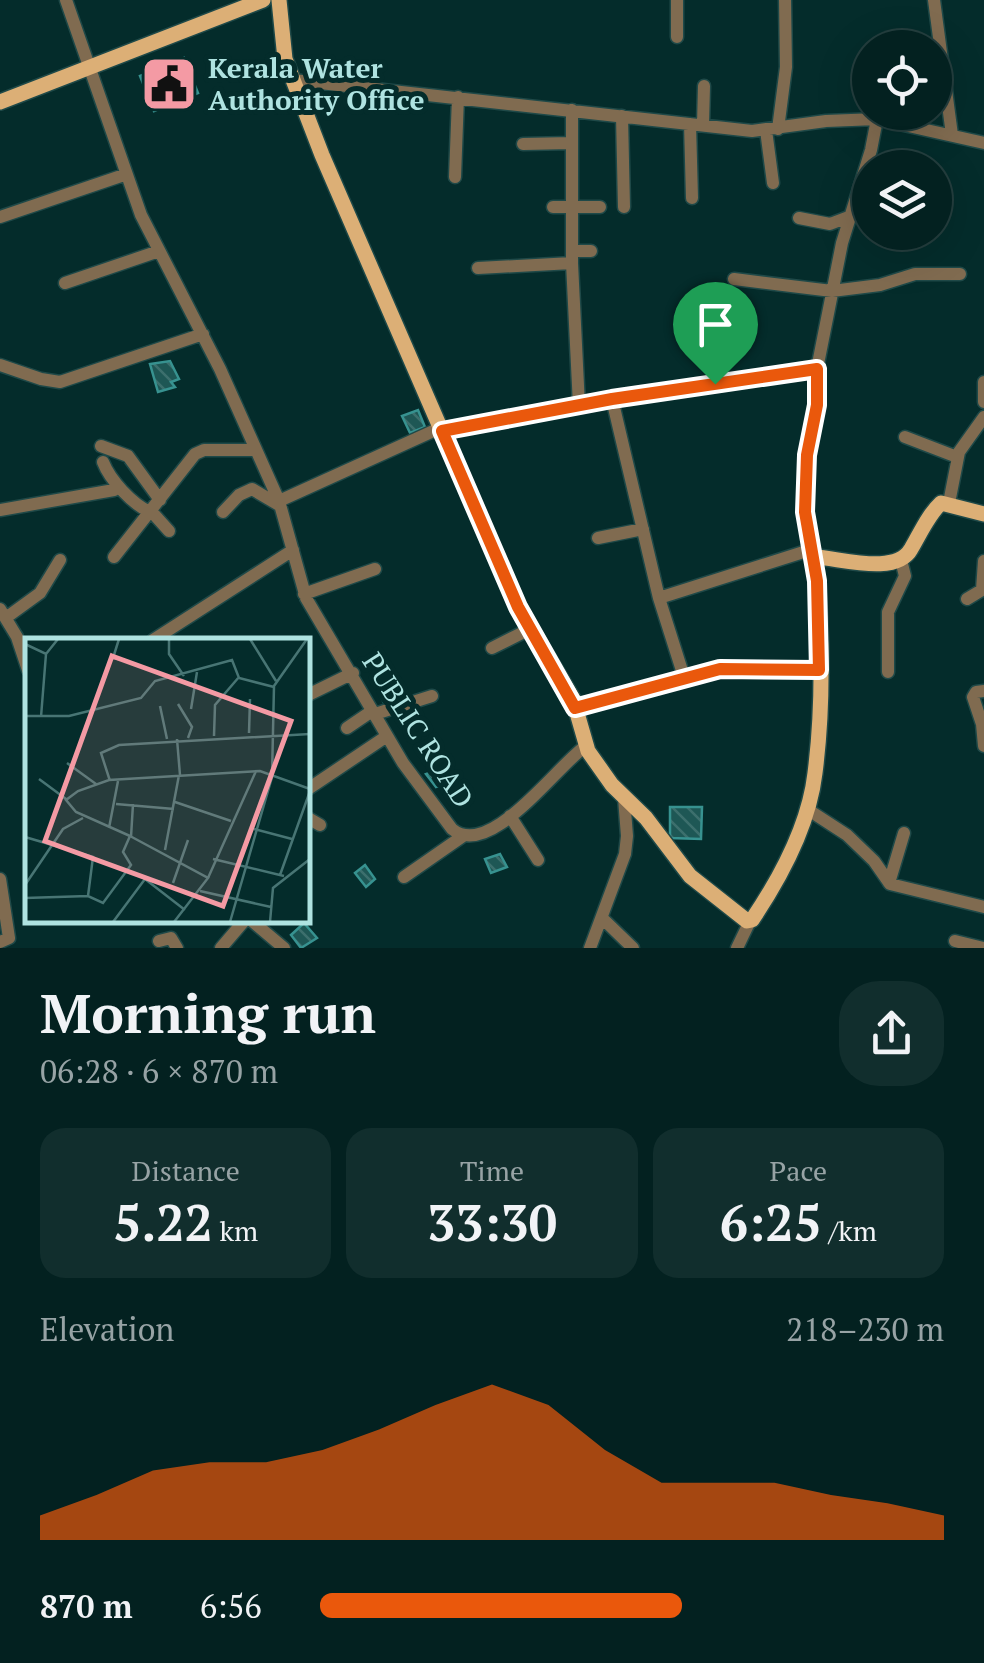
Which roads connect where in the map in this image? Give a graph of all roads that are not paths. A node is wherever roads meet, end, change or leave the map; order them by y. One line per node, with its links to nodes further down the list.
1 (66, 0): 8 (street, PUBLIC ROAD)
2 (263, 0): 8 (main road)
3 (278, 0): 9 (main road)
4 (677, 0): 7 (street)
5 (785, 0): 17 (street)
6 (934, 0): 20 (street)
7 (678, 36)
8 (89, 69): 12 (main road); 24 (street, PUBLIC ROAD)
9 (293, 80): 11 (street); 51 (main road)
10 (704, 86): 16 (street)
11 (458, 97): 13 (street); 25 (street)
12 (0, 102)
13 (572, 110): 14 (street); 23 (street)
14 (622, 116): 16 (street); 30 (street)
15 (852, 119): 17 (street)
16 (696, 124): 17 (street); 27 (street)
17 (772, 130): 26 (street)
18 (874, 130): 32 (street)
19 (929, 130): 20 (street)
20 (952, 135): 21 (street)
21 (984, 143)
22 (523, 144): 23 (street)
23 (571, 144): 28 (street)
24 (124, 174): 33 (street); 35 (street, PUBLIC ROAD)
25 (455, 176)
26 (773, 182)
27 (692, 198)
28 (573, 206): 29 (street); 31 (street); 37 (street)
29 (553, 207)
30 (624, 207)
31 (600, 208)
32 (851, 216): 34 (street); 42 (street)
33 (0, 217)
34 (799, 218)
35 (159, 250): 41 (street); 43 (street, PUBLIC ROAD)
36 (591, 251): 37 (street)
37 (573, 257): 38 (street); 49 (street)
38 (478, 268)
39 (960, 274): 42 (street)
40 (734, 279): 42 (street)
41 (65, 283)
42 (832, 291): 45 (street)
43 (203, 334): 44 (street); 54 (street, PUBLIC ROAD)
44 (0, 365)
45 (817, 369): 47 (street); 68 (street)
46 (984, 382): 48 (street)
47 (612, 399): 49 (street); 64 (street)
48 (984, 402)
49 (579, 406): 51 (street)
50 (984, 416): 55 (street)
51 (441, 430): 59 (street); 78 (main road)
52 (905, 437): 55 (street)
53 (101, 446): 60 (street)
54 (256, 450): 59 (street, PUBLIC ROAD); 60 (street)
55 (958, 457): 58 (street)
56 (103, 462): 60 (street)
57 (114, 490): 61 (street)
58 (949, 503): 63 (main road); 71 (main road)
59 (280, 504): 62 (street); 67 (street, PUBLIC ROAD)
60 (154, 508): 65 (street); 69 (street)
61 (0, 510)
62 (223, 512)
63 (984, 514)
64 (643, 530): 66 (street); 75 (street)
65 (170, 531)
66 (598, 538)
67 (293, 550): 74 (street, PUBLIC ROAD); 79 (street)
68 (814, 553): 71 (main road); 75 (street); 82 (main road)
69 (114, 557)
70 (60, 560): 77 (street)
71 (902, 560): 83 (street)
72 (984, 560): 76 (street)
73 (375, 569): 74 (street)
74 (304, 594): 84 (street, PUBLIC ROAD)
75 (660, 598): 85 (street)
76 (967, 598)
77 (3, 613): 81 (street)
78 (530, 629): 80 (street); 89 (main road)
79 (156, 638)
80 (492, 648)
81 (25, 663)
82 (819, 670): 85 (street); 97 (main road)
83 (888, 672)
84 (352, 673): 87 (street); 90 (street, PUBLIC ROAD)
85 (684, 677): 89 (street)
86 (984, 692): 94 (street)
87 (310, 694)
88 (432, 696): 90 (street)
89 (575, 708): 93 (main road)
90 (372, 711): 91 (street); 92 (street, PUBLIC ROAD)
91 (348, 724)
92 (387, 736): 95 (street); 100 (street, PUBLIC ROAD)
93 (586, 746): 96 (main road); 98 (street, PUBLIC ROAD)
94 (984, 746)
95 (310, 789)
96 (624, 798): 106 (street); 107 (main road)
97 (807, 809): 104 (street); 107 (main road)
98 (510, 816): 100 (street, PUBLIC ROAD); 101 (street)
99 (904, 833): 104 (street)
100 (463, 836): 102 (street)
101 (538, 860)
102 (404, 877)
103 (0, 879): 112 (street)
104 (889, 883): 105 (street)
105 (984, 908)
106 (602, 918): 116 (street); 117 (street)
107 (750, 921): 118 (street)
108 (241, 923): 114 (street)
109 (255, 923): 115 (street)
110 (159, 941): 113 (street)
111 (955, 941): 119 (street)
112 (3, 944)
113 (177, 948)
114 (220, 948)
115 (284, 948)
116 (590, 948)
117 (633, 948)
118 (737, 948)
119 (983, 948)

